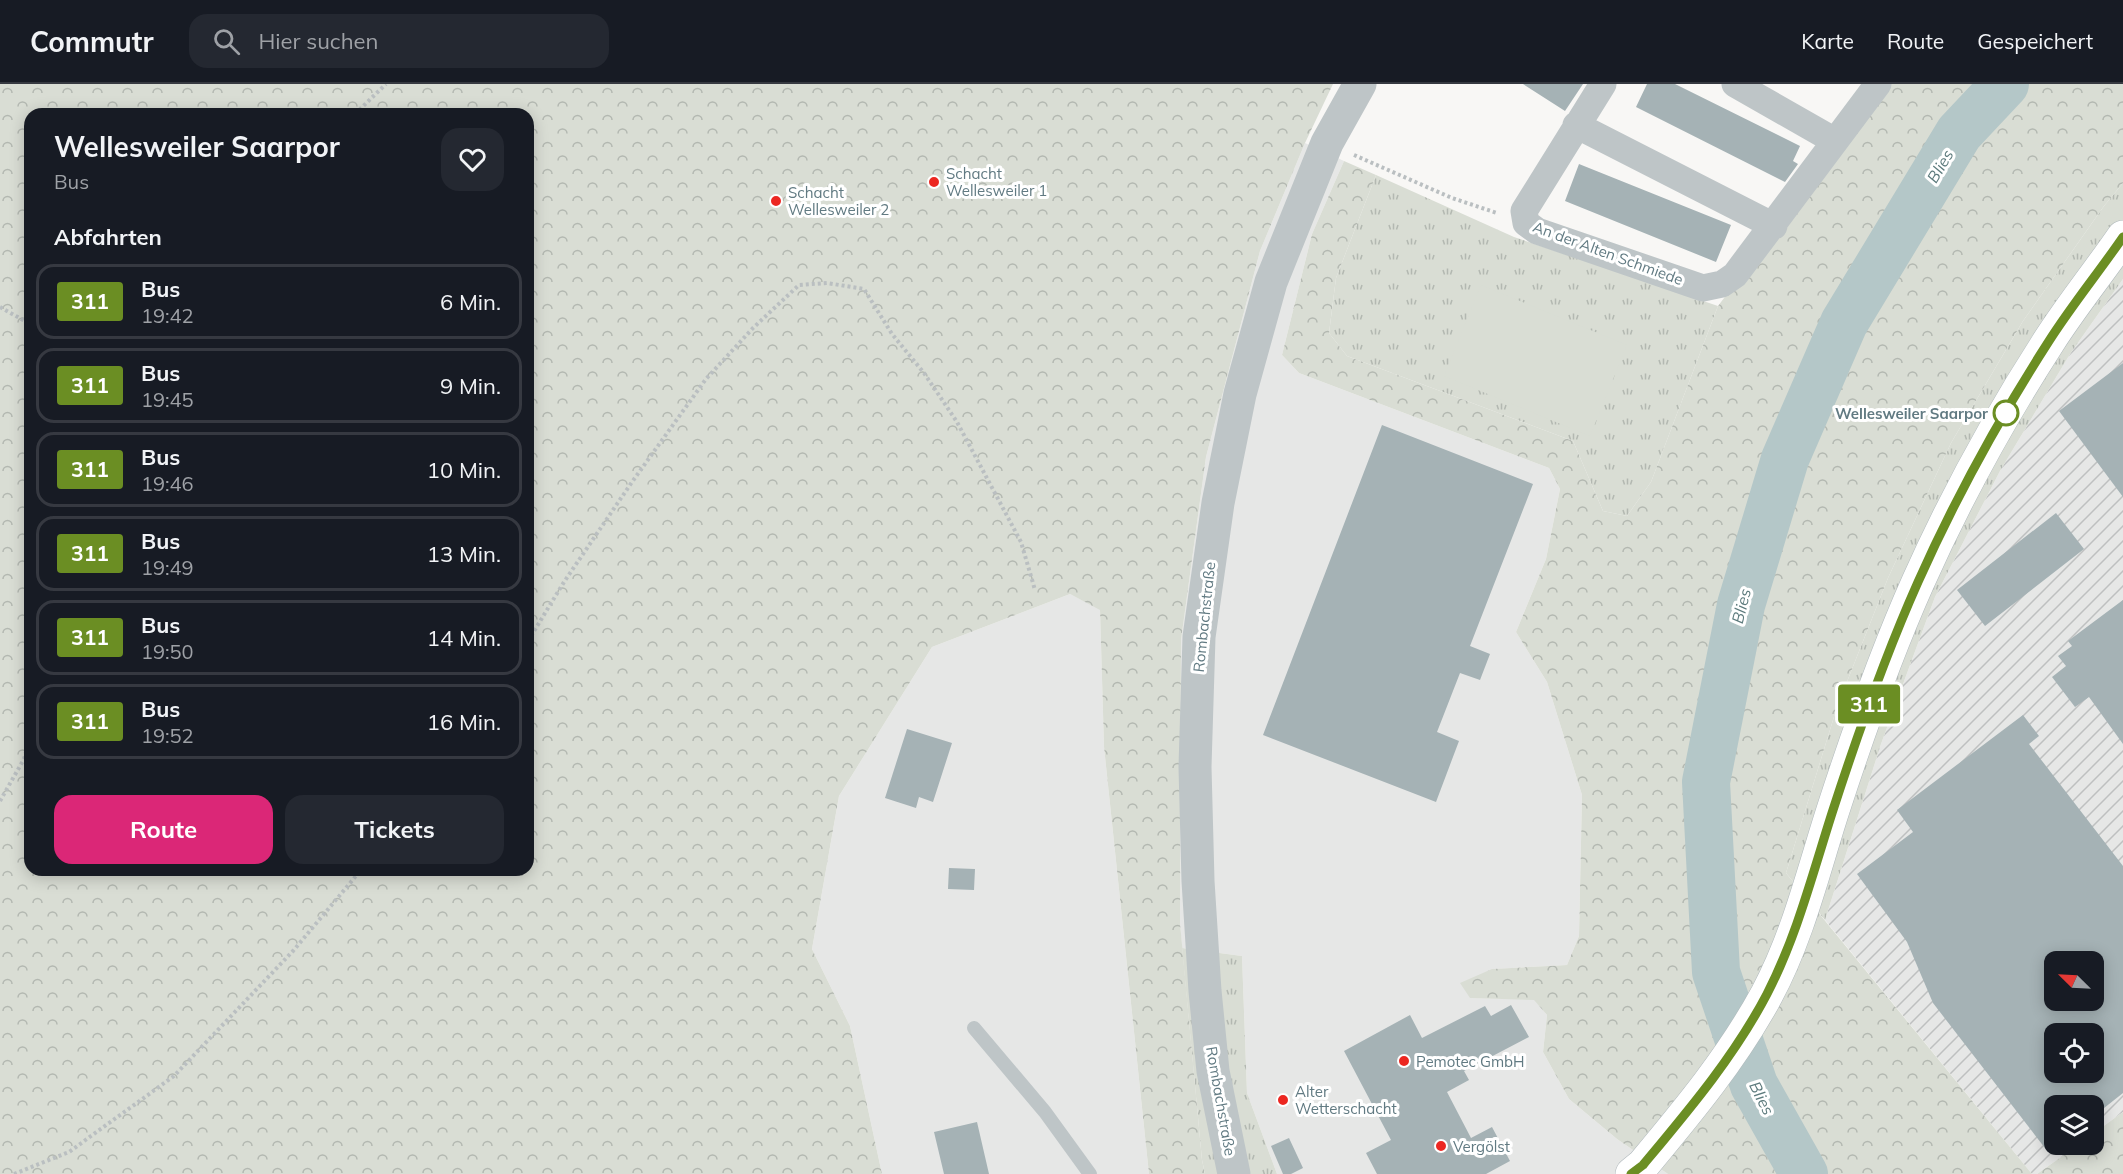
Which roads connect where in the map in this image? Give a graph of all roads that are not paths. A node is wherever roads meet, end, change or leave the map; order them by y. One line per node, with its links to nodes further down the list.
1 (1360, 84): 12 (street, Rombachstraße)
2 (1604, 84): 5 (street, An der Alten Schmiede)
3 (1735, 84): 6 (street)
4 (1878, 84): 6 (street, An der Alten Schmiede)
5 (1576, 125): 7 (street); 7 (street, An der Alten Schmiede)
6 (1835, 141): 7 (street, An der Alten Schmiede)
7 (1774, 226)
8 (2123, 237): 10 (main road)
9 (974, 1028): 11 (lane)
10 (1637, 1169)
11 (1090, 1174)
12 (1234, 1174)

